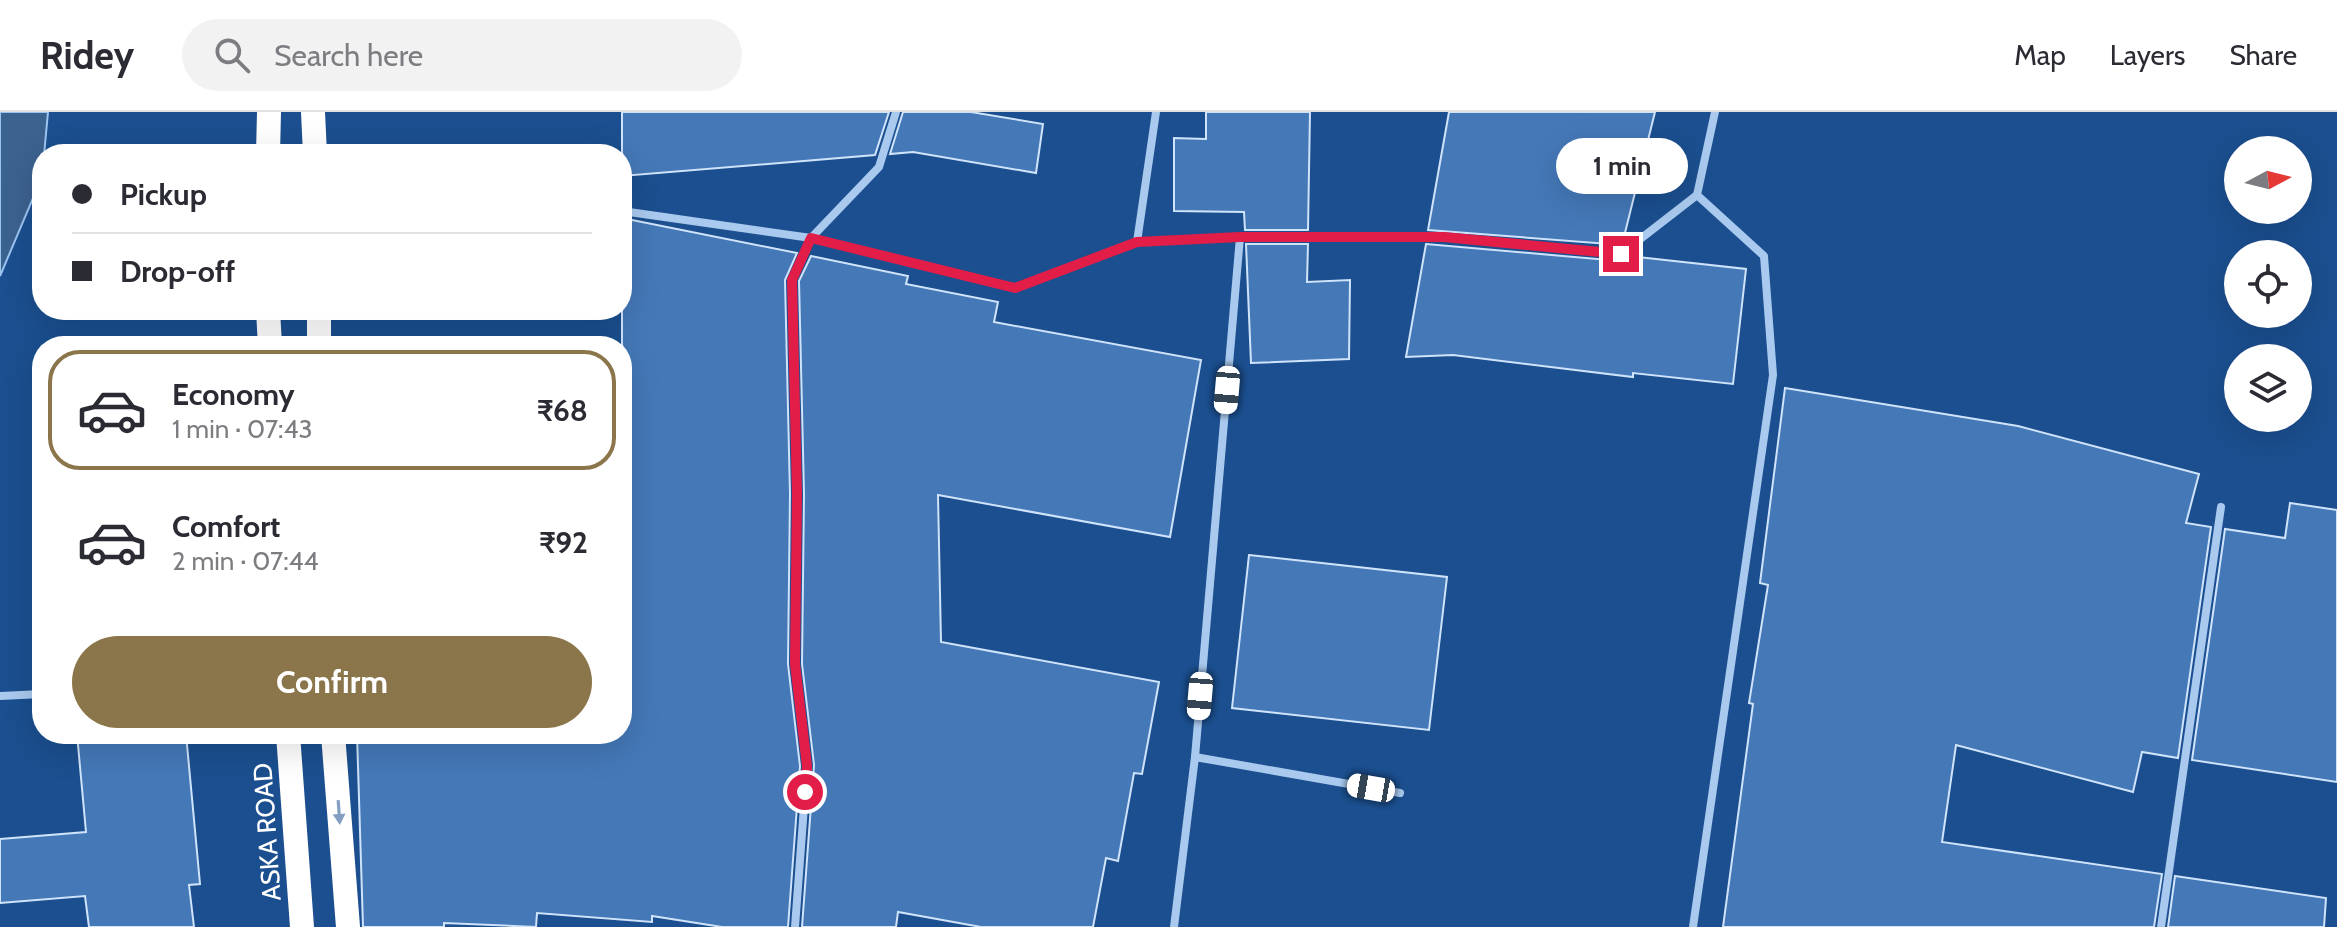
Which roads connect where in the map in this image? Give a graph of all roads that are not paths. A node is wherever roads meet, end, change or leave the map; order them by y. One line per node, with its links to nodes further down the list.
1 (269, 112): 6 (highway)
2 (313, 112): 7 (highway)
3 (896, 112): 11 (street)
4 (1156, 112): 12 (street)
5 (1715, 112): 8 (street)
6 (268, 144)
7 (315, 144)
8 (1697, 195): 10 (street); 24 (street)
9 (632, 212): 11 (street)
10 (1240, 237): 12 (street); 18 (street)
11 (811, 238): 12 (street); 22 (street)
12 (1137, 242)
13 (2221, 507): 25 (street)
14 (32, 694): 15 (street)
15 (0, 696)
16 (289, 744): 20 (highway, ASKA ROAD)
17 (334, 744): 21 (highway, one-way to 21)
18 (1195, 757): 19 (street); 23 (street)
19 (1400, 793)
20 (302, 927)
21 (348, 927)
22 (795, 927)
23 (1174, 927)
24 (1693, 927)
25 (2161, 927)

